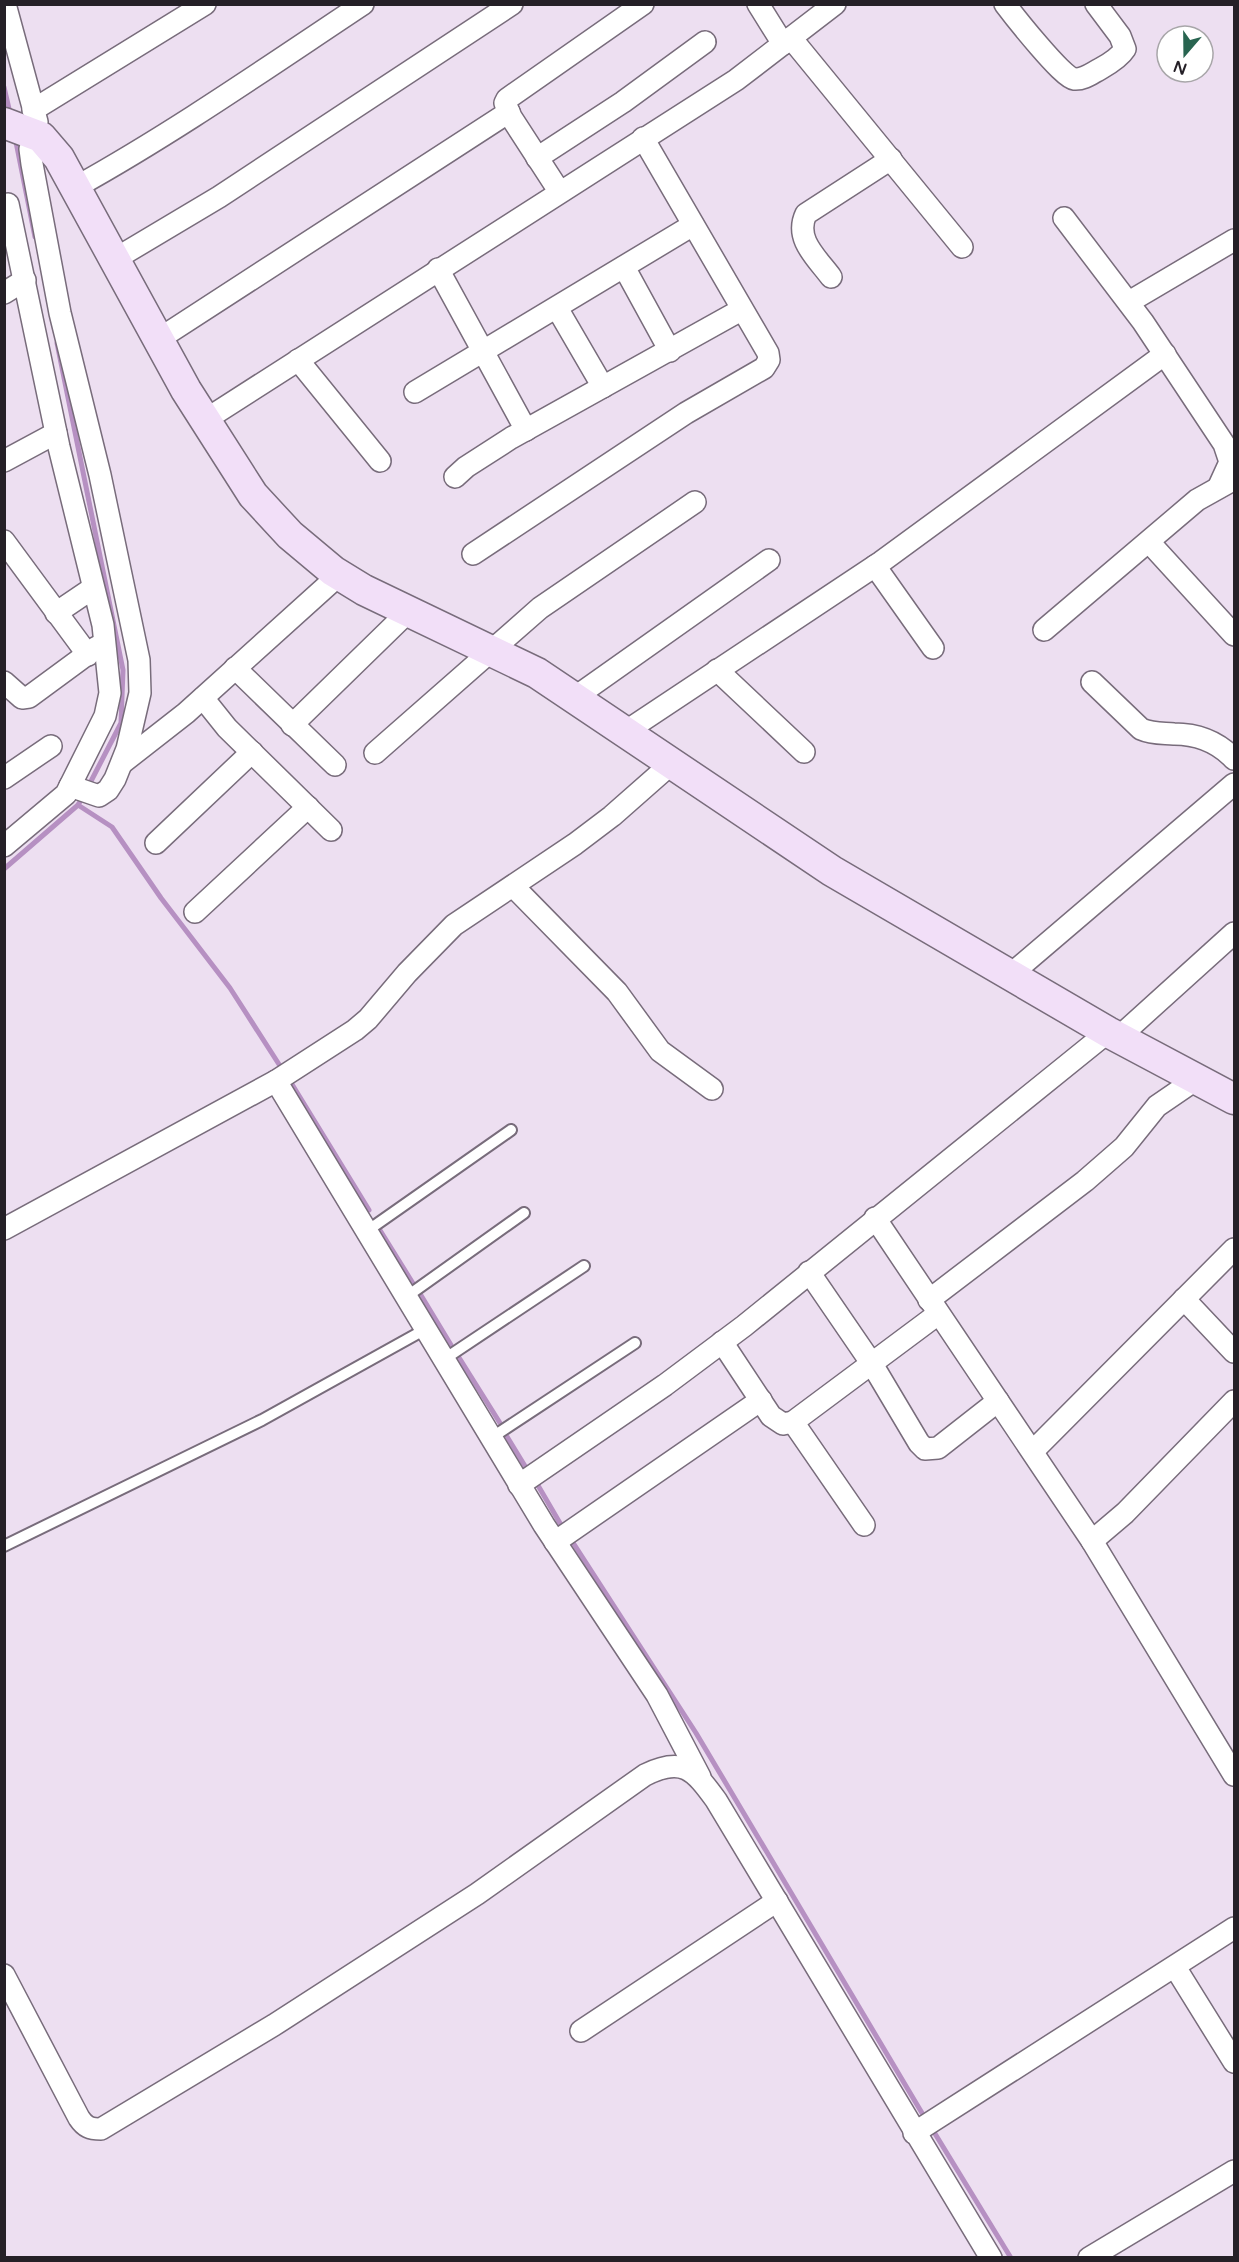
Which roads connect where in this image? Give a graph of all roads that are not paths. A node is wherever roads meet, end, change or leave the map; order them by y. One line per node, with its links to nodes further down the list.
1 (205, 4): 13 (street)
2 (363, 4): 17 (street)
3 (512, 4): 24 (street)
4 (643, 4): 12 (street)
5 (758, 4): 10 (street)
6 (835, 4): 10 (street)
7 (1005, 4): 8 (street)
8 (1096, 4)
9 (9, 6): 13 (street)
10 (787, 41): 14 (street); 16 (street)
11 (705, 42): 15 (street)
12 (509, 112): 15 (street); 33 (street)
13 (28, 127): 17 (street); 76 (street)
14 (643, 138): 18 (street); 21 (street)
15 (537, 158): 18 (street)
16 (891, 159): 23 (street); 27 (street)
17 (75, 187): 24 (street)
18 (559, 191): 26 (street)
19 (8, 204): 28 (street)
20 (1064, 218): 30 (street)
21 (693, 225): 25 (street); 32 (street)
22 (1234, 240): 30 (street)
23 (962, 247)
24 (115, 259): 33 (street)
25 (624, 267): 31 (street); 35 (street)
26 (438, 268): 34 (street); 37 (street)
27 (831, 277)
28 (25, 280): 29 (street); 42 (street)
29 (4, 293)
30 (1129, 302): 36 (street)
31 (557, 308): 34 (street); 38 (street)
32 (741, 310): 35 (street); 50 (street)
33 (159, 339): 40 (street)
34 (484, 351): 39 (street); 41 (street)
35 (670, 351): 38 (street)
36 (1165, 354): 46 (street); 52 (street)
37 (298, 360): 40 (street); 44 (street)
38 (603, 387): 41 (street)
39 (415, 392)
40 (205, 420): 53 (street)
41 (526, 430): 45 (street)
42 (56, 433): 43 (street); 54 (street)
43 (4, 461)
44 (380, 461)
45 (455, 477)
46 (1227, 483): 49 (street)
47 (694, 502): 61 (street)
48 (4, 541): 56 (street)
49 (1149, 542): 57 (street); 58 (street)
50 (473, 554)
51 (769, 560): 68 (street)
52 (875, 566): 60 (street); 64 (street)
53 (339, 575): 55 (street); 63 (street)
54 (93, 588): 56 (street); 59 (street)
55 (409, 611): 61 (street); 69 (street)
56 (56, 613): 62 (street)
57 (1044, 630)
58 (1234, 634)
59 (105, 642): 62 (street); 81 (street)
60 (933, 648)
61 (491, 649): 68 (street); 74 (street)
62 (88, 655): 65 (street)
63 (235, 668): 67 (street); 69 (street)
64 (717, 670): 70 (street); 73 (street)
65 (4, 682)
66 (1092, 682): 75 (street)
67 (203, 698): 72 (street); 76 (street)
68 (574, 698): 70 (street)
69 (292, 725): 78 (street)
70 (625, 732): 77 (street)
71 (51, 746): 79 (street)
72 (252, 752): 82 (street); 84 (street)
73 (804, 752)
74 (375, 753)
75 (1234, 759)
76 (122, 763): 81 (street)
77 (671, 764): 86 (street); 89 (street)
78 (335, 765)
79 (4, 778)
80 (1234, 784): 89 (street)
81 (80, 790): 85 (street)
82 (308, 807): 83 (street); 87 (street)
83 (331, 830)
84 (156, 843)
85 (4, 846)
86 (513, 886): 92 (street); 93 (street)
87 (195, 912)
88 (1234, 933): 90 (street)
89 (1009, 976): 90 (street)
90 (1113, 1035): 91 (street); 97 (street)
91 (1195, 1080): 94 (street); 105 (street)
92 (276, 1082): 98 (street); 99 (street)
93 (712, 1089)
94 (1233, 1095)
95 (510, 1130): 99 (lane)
96 (524, 1213): 103 (lane)
97 (875, 1218): 102 (street); 105 (street)
98 (4, 1229)
99 (367, 1230): 103 (street)
100 (1234, 1249): 104 (street)
101 (584, 1266): 110 (lane)
102 (809, 1272): 107 (street); 111 (street)
103 (406, 1297): 106 (street)
104 (1184, 1299): 109 (street); 117 (street)
105 (933, 1307): 111 (street); 113 (street)
106 (424, 1330): 110 (street); 122 (lane)
107 (722, 1342): 112 (street); 118 (street)
108 (635, 1343): 116 (lane)
109 (1234, 1352)
110 (443, 1360): 116 (street)
111 (872, 1364): 113 (street); 115 (street)
112 (761, 1400): 115 (street); 121 (street)
113 (998, 1401): 117 (street)
114 (1234, 1401): 120 (street)
115 (793, 1422): 119 (street)
116 (491, 1438): 118 (street)
117 (1033, 1451): 120 (street)
118 (519, 1485): 121 (street)
119 (864, 1525)
120 (1092, 1540): 123 (street)
121 (555, 1542): 124 (street)
122 (4, 1546)
123 (1234, 1775)
124 (700, 1777): 125 (street); 128 (street)
125 (777, 1901): 129 (street); 131 (street)
126 (1234, 1928): 127 (street)
127 (1174, 1967): 130 (street); 131 (street)
128 (4, 1975)
129 (581, 2031)
130 (1234, 2062)
131 (914, 2133): 133 (street)
132 (1234, 2171): 134 (street)
133 (991, 2258)
134 (1089, 2258)

